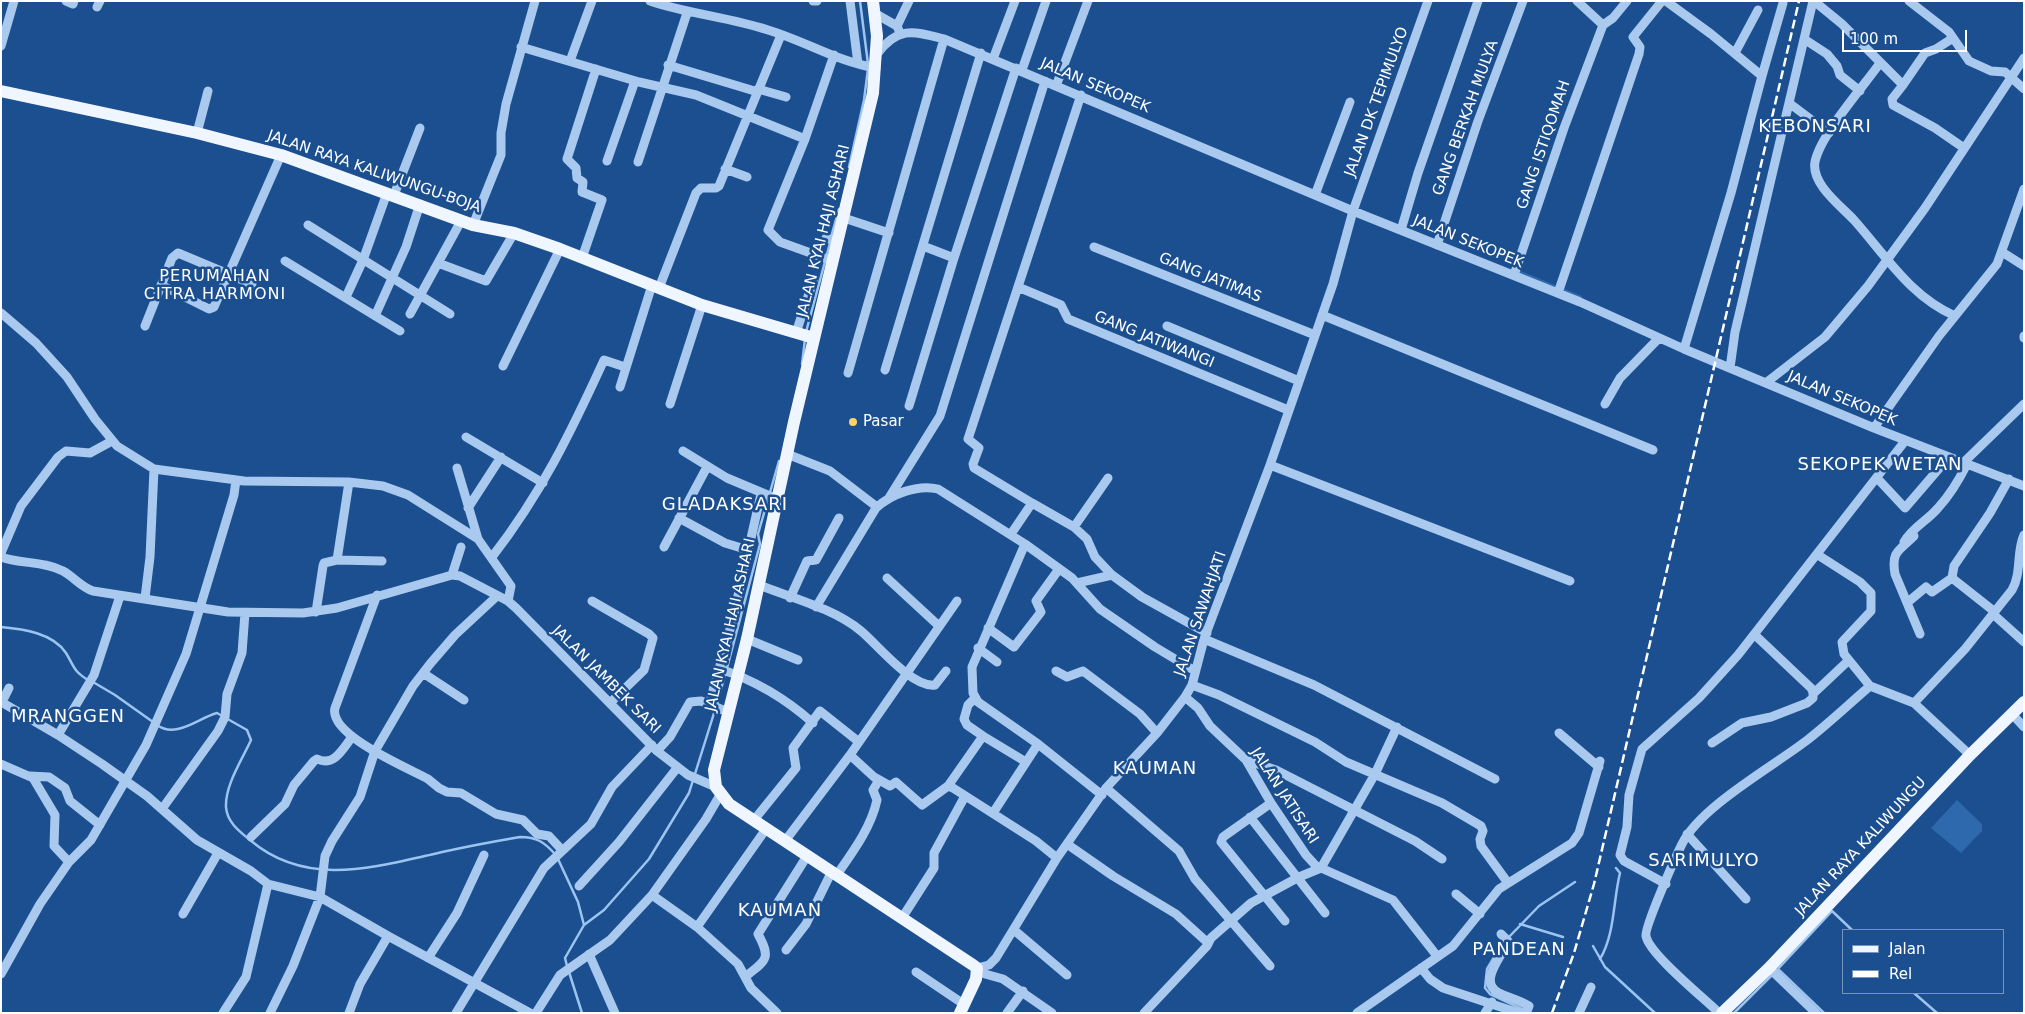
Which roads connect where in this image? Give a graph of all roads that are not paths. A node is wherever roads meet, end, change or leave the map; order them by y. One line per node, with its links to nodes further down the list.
1 (14, 1): 35 (street)
2 (66, 1): 3 (street)
3 (74, 1)
4 (535, 1): 36 (street)
5 (592, 1): 43 (street)
6 (650, 1): 24 (street)
7 (813, 1): 8 (street)
8 (817, 1)
9 (850, 1): 46 (street)
10 (873, 1): 28 (main road, JALAN KYAI HAJI ASHARI)
11 (909, 1): 30 (street)
12 (1015, 1): 42 (street)
13 (1046, 1): 48 (street)
14 (1088, 1): 54 (street)
15 (1428, 1): 80 (street, JALAN DK TEPIMULYO)
16 (1478, 1): 84 (street)
17 (1523, 1): 87 (street, GANG BERKAH MULYA)
18 (1577, 1): 29 (street)
19 (1627, 1): 29 (street)
20 (1662, 1): 108 (street)
21 (1666, 1): 38 (street)
22 (1814, 1): 34 (street); 44 (street)
23 (1909, 1): 32 (street)
24 (661, 3): 27 (street)
25 (1783, 3): 49 (street)
26 (1758, 10): 38 (street)
27 (687, 12): 31 (street); 45 (street)
28 (876, 14): 30 (street); 39 (main road, JALAN KYAI HAJI ASHARI)
29 (1603, 25): 101 (street, GANG ISTIQOMAH)
30 (898, 29): 33 (street, JALAN SEKOPEK); 39 (street)
31 (781, 34): 40 (street); 57 (street)
32 (1953, 38): 50 (street); 53 (street)
33 (944, 39): 37 (street, JALAN SEKOPEK); 86 (street)
34 (1804, 39): 60 (street); 64 (street)
35 (1, 46)
36 (521, 48): 43 (street); 82 (street)
37 (981, 53): 42 (street, JALAN SEKOPEK); 88 (street)
38 (1736, 53): 49 (street)
39 (877, 54): 46 (main road, JALAN KYAI HAJI ASHARI)
40 (834, 56): 46 (street); 69 (street)
41 (2024, 58): 50 (street)
42 (993, 59): 48 (street, JALAN SEKOPEK)
43 (570, 61): 47 (street)
44 (1880, 63): 53 (street); 60 (street)
45 (668, 65): 55 (street); 57 (street)
46 (865, 66): 81 (main road, JALAN KYAI HAJI ASHARI)
47 (596, 69): 51 (street); 92 (street)
48 (1019, 69): 52 (street, JALAN SEKOPEK); 93 (street)
49 (1762, 76): 125 (street)
50 (2011, 77): 56 (street); 70 (street)
51 (635, 81): 55 (street); 72 (street)
52 (1045, 81): 54 (street, JALAN SEKOPEK); 162 (street)
53 (1903, 85): 70 (street)
54 (1056, 86): 61 (street, JALAN SEKOPEK)
55 (662, 87): 65 (street); 73 (street)
56 (2024, 89)
57 (758, 90): 62 (street); 65 (street)
58 (1, 91): 67 (main road, JALAN RAYA KALIWUNGU-BOJA)
59 (208, 91): 67 (street)
60 (1860, 91): 68 (street)
61 (1081, 95): 78 (street, JALAN SEKOPEK); 107 (street)
62 (786, 97)
63 (1350, 102): 78 (street)
64 (1789, 103): 68 (street); 128 (street)
65 (746, 117): 69 (street); 74 (street)
66 (420, 128): 77 (street)
67 (197, 133): 71 (main road, JALAN RAYA KALIWUNGU-BOJA)
68 (1829, 134): 97 (street)
69 (805, 139): 94 (street)
70 (1964, 148): 97 (street)
71 (281, 155): 77 (main road, JALAN RAYA KALIWUNGU-BOJA); 100 (street)
72 (607, 161)
73 (638, 162)
74 (726, 169): 75 (street); 106 (street)
75 (748, 177)
76 (2024, 189): 91 (street)
77 (391, 194): 79 (main road, JALAN RAYA KALIWUNGU-BOJA); 95 (street)
78 (1315, 195): 80 (street, JALAN SEKOPEK)
79 (420, 204): 82 (main road, JALAN RAYA KALIWUNGU-BOJA); 102 (street)
80 (1353, 211): 84 (street, JALAN SEKOPEK); 116 (street, JALAN SAWAHJATI)
81 (844, 218): 86 (street); 94 (main road, JALAN KYAI HAJI ASHARI)
82 (467, 223): 85 (main road, JALAN RAYA KALIWUNGU-BOJA); 98 (street)
83 (308, 225): 95 (street)
84 (1402, 230): 87 (street, JALAN SEKOPEK)
85 (514, 233): 90 (main road, JALAN RAYA KALIWUNGU-BOJA); 98 (street)
86 (889, 233): 130 (street)
87 (1439, 237): 101 (street, JALAN SEKOPEK)
88 (923, 246): 93 (street); 129 (street)
89 (1094, 247): 123 (street, GANG JATIMAS)
90 (560, 249): 92 (main road, JALAN RAYA KALIWUNGU-BOJA); 126 (street)
91 (2002, 252): 99 (street); 118 (street)
92 (582, 258): 106 (main road, JALAN RAYA KALIWUNGU-BOJA)
93 (954, 258): 137 (street)
94 (828, 259): 111 (main road, JALAN KYAI HAJI ASHARI)
95 (363, 260): 102 (street); 110 (street)
96 (285, 261): 110 (street)
97 (1886, 261): 118 (street); 132 (street)
98 (438, 263): 109 (street)
99 (2024, 266)
100 (229, 275): 104 (street); 104 (street); 105 (street)
101 (1514, 275): 108 (street, JALAN SEKOPEK)
102 (391, 278): 109 (street); 117 (street)
103 (814, 278): 111 (street)
104 (161, 284): 119 (street)
105 (252, 284)
106 (655, 287): 112 (main road, JALAN RAYA KALIWUNGU-BOJA); 127 (street)
107 (1018, 287): 138 (street, GANG JATIWANGI); 163 (street)
108 (1558, 293): 124 (street, JALAN SEKOPEK)
109 (420, 296): 114 (street); 115 (street)
110 (346, 297): 117 (street)
111 (815, 302): 122 (main road, JALAN KYAI HAJI ASHARI); 122 (street)
112 (702, 306): 122 (main road, JALAN RAYA KALIWUNGU-BOJA); 134 (street)
113 (1, 314): 141 (street)
114 (410, 314)
115 (450, 314)
116 (1322, 315): 123 (street, JALAN SAWAHJATI); 143 (street)
117 (375, 316): 121 (street)
118 (1955, 316): 139 (street)
119 (145, 326)
120 (1167, 326): 131 (street)
121 (400, 331)
122 (804, 335): 145 (main road, JALAN KYAI HAJI ASHARI)
123 (1315, 335): 131 (street, JALAN SAWAHJATI)
124 (1659, 338): 125 (street, JALAN SEKOPEK); 135 (street)
125 (1684, 349): 128 (street, JALAN SEKOPEK)
126 (503, 366)
127 (625, 367): 133 (street); 158 (street)
128 (1730, 368): 132 (street, JALAN SEKOPEK)
129 (884, 370)
130 (848, 373)
131 (1299, 380): 138 (street, JALAN SAWAHJATI)
132 (1767, 382): 139 (street, JALAN SEKOPEK)
133 (620, 387)
134 (670, 404)
135 (1605, 404)
136 (2024, 404): 148 (street)
137 (909, 406)
138 (1288, 410): 149 (street, JALAN SAWAHJATI)
139 (1874, 428): 142 (street, JALAN SEKOPEK)
140 (466, 437): 146 (street)
141 (112, 441): 152 (street); 180 (street)
142 (1905, 441): 147 (street, JALAN SEKOPEK); 154 (street)
143 (1653, 450)
144 (683, 451): 150 (street)
145 (787, 454): 161 (main road, JALAN KYAI HAJI ASHARI); 165 (street)
146 (501, 457): 158 (street); 164 (street)
147 (1948, 458): 148 (street, JALAN SEKOPEK); 154 (street)
148 (1966, 464): 155 (street, JALAN SEKOPEK); 176 (street)
149 (1270, 465): 191 (street); 215 (street, JALAN SAWAHJATI)
150 (706, 467): 160 (street); 166 (street)
151 (456, 468): 164 (street)
152 (154, 469): 156 (street); 197 (street)
153 (1108, 478): 168 (street)
154 (1877, 478): 181 (street)
155 (2009, 479): 159 (street, JALAN SEKOPEK); 190 (street)
156 (236, 480): 157 (street); 204 (street)
157 (349, 482): 174 (street); 184 (street)
158 (543, 483): 183 (street)
159 (2024, 486)
160 (761, 494): 161 (street); 179 (street)
161 (775, 498): 170 (main road, JALAN KYAI HAJI ASHARI)
162 (889, 498): 165 (street); 171 (street)
163 (1032, 503): 168 (street); 171 (street)
164 (468, 508): 174 (street)
165 (877, 508): 205 (street)
166 (679, 518): 178 (street); 179 (street)
167 (839, 518): 198 (street)
168 (1074, 527): 188 (street)
169 (756, 530): 170 (street)
170 (767, 534): 193 (main road, JALAN KYAI HAJI ASHARI)
171 (1011, 534): 175 (street)
172 (2024, 535): 209 (street)
173 (1914, 536): 176 (street)
174 (478, 539): 183 (street)
175 (1025, 544): 186 (street); 212 (street)
176 (1904, 545): 202 (street)
177 (461, 547): 187 (street)
178 (664, 547)
179 (748, 550): 203 (street)
180 (1, 553)
181 (1818, 555): 214 (street); 221 (street)
182 (1, 557): 195 (street)
183 (492, 557): 200 (street)
184 (337, 560): 185 (street); 207 (street)
185 (382, 560)
186 (1059, 569): 192 (street); 212 (street)
187 (452, 575): 194 (street); 196 (street)
188 (1112, 575): 192 (street); 215 (street)
189 (887, 578): 211 (street)
190 (1952, 578): 202 (street); 209 (street)
191 (1570, 581)
192 (1077, 584): 226 (street)
193 (759, 585): 198 (street); 206 (main road, JALAN KYAI HAJI ASHARI)
194 (377, 595): 207 (street); 251 (street)
195 (120, 596): 197 (street); 249 (street)
196 (497, 596): 200 (street); 227 (street)
197 (145, 598): 204 (street)
198 (790, 598): 205 (street)
199 (957, 600): 211 (street)
200 (508, 601): 240 (street, JALAN JAMBEK SARI)
201 (592, 601): 240 (street)
202 (1908, 602): 213 (street)
203 (736, 605): 206 (street); 210 (street)
204 (198, 607): 208 (street); 267 (street)
205 (816, 607): 228 (street)
206 (751, 609): 216 (main road, JALAN KYAI HAJI ASHARI)
207 (316, 612): 208 (street)
208 (245, 613): 273 (street)
209 (1994, 613): 217 (street); 239 (street)
210 (732, 622): 216 (street); 218 (street)
211 (939, 626): 228 (street)
212 (988, 628): 219 (street)
213 (1920, 634)
214 (1755, 635): 233 (street); 296 (street)
215 (1206, 636): 226 (street, JALAN SAWAHJATI); 245 (street)
216 (744, 638): 218 (street); 220 (street); 229 (main road, JALAN KYAI HAJI ASHARI)
217 (2024, 642)
218 (726, 645): 223 (street)
219 (978, 648): 222 (street); 234 (street)
220 (798, 660)
221 (1849, 660): 231 (street); 233 (street)
222 (997, 662)
223 (720, 669): 229 (street); 241 (street)
224 (946, 671): 228 (street)
225 (1056, 671): 247 (street)
226 (1195, 671): 230 (street, JALAN SAWAHJATI)
227 (423, 673): 236 (street); 256 (street)
228 (908, 673): 252 (street)
229 (734, 674): 242 (main road, JALAN KYAI HAJI ASHARI); 244 (street)
230 (1192, 685): 235 (street, JALAN SAWAHJATI); 263 (street)
231 (1870, 686): 239 (street); 280 (street)
232 (9, 688): 237 (street)
233 (1814, 693): 253 (street)
234 (976, 698): 250 (street); 254 (street)
235 (1185, 698): 247 (street, JALAN SAWAHJATI); 259 (street, JALAN JATISARI)
236 (464, 700)
237 (2, 702): 249 (street)
238 (2024, 702): 243 (main road, JALAN RAYA KALIWUNGU)
239 (1914, 703): 258 (street)
240 (610, 704): 255 (street, JALAN JAMBEK SARI)
241 (711, 706): 242 (street); 255 (street)
242 (726, 711): 269 (main road, JALAN KYAI HAJI ASHARI)
243 (2012, 714): 246 (street); 258 (main road, JALAN RAYA KALIWUNGU)
244 (813, 723): 252 (street); 277 (street)
245 (1397, 727): 263 (street); 265 (street)
246 (2024, 727)
247 (1157, 733): 270 (street, JALAN SAWAHJATI)
248 (1560, 733): 294 (street)
249 (58, 735): 267 (street)
250 (983, 736): 260 (street); 268 (street)
251 (352, 738): 256 (street); 281 (street)
252 (859, 742): 257 (street)
253 (1712, 743)
254 (1038, 744): 260 (street); 270 (street)
255 (654, 748): 262 (street, JALAN JAMBEK SARI); 284 (street)
256 (375, 751): 284 (street); 300 (street)
257 (850, 754): 266 (street); 282 (street)
258 (1970, 755): 321 (main road, JALAN RAYA KALIWUNGU)
259 (1246, 760): 272 (street, JALAN JATISARI); 274 (street)
260 (1026, 762): 275 (street)
261 (1, 764): 264 (street)
262 (677, 768): 269 (street, JALAN JAMBEK SARI); 297 (street)
263 (1375, 774): 274 (street); 294 (street)
264 (30, 776): 278 (street); 290 (street)
265 (1495, 779)
266 (879, 780): 268 (street); 292 (street)
267 (126, 781): 273 (street); 278 (street)
268 (948, 786): 271 (street)
269 (718, 791): 277 (main road); 299 (street)
270 (1104, 792): 283 (street, JALAN SAWAHJATI); 307 (street)
271 (965, 796): 275 (street); 306 (street)
272 (1270, 803): 276 (street); 291 (street, JALAN JATISARI)
273 (162, 809): 285 (street)
274 (1354, 811): 289 (street); 291 (street)
275 (993, 814): 288 (street)
276 (1250, 816): 293 (street); 301 (street)
277 (754, 820): 279 (main road)
278 (100, 825): 290 (street)
279 (766, 829): 282 (main road); 309 (street)
280 (1687, 834): 296 (street); 302 (street)
281 (252, 837)
282 (785, 841): 287 (main road)
283 (1066, 844): 288 (street, JALAN SAWAHJATI); 313 (street)
284 (561, 851): 326 (street)
285 (218, 853): 295 (street); 304 (street)
286 (484, 855): 317 (street)
287 (807, 856): 292 (main road); 325 (street)
288 (1057, 858): 310 (street, JALAN SAWAHJATI)
289 (1442, 859)
290 (69, 862): 323 (street)
291 (1320, 868): 293 (street); 316 (street)
292 (833, 875): 306 (main road); 314 (street)
293 (1298, 877): 301 (street); 303 (street)
294 (1508, 883): 305 (street)
295 (268, 884): 300 (street); 332 (street)
296 (1666, 884): 346 (street)
297 (579, 886)
298 (1456, 894): 305 (street)
299 (652, 895): 309 (street); 315 (street)
300 (320, 897): 311 (street); 333 (street)
301 (1265, 897): 307 (street); 308 (street)
302 (1746, 899)
303 (1325, 913)
304 (183, 914)
305 (1480, 914): 316 (street)
306 (902, 918): 320 (main road)
307 (1232, 921): 313 (street); 318 (street)
308 (1285, 921)
309 (697, 927): 325 (street)
310 (1014, 930): 320 (street, JALAN SAWAHJATI); 324 (street)
311 (388, 936): 317 (street); 334 (street)
312 (1505, 937): 331 (street)
313 (1208, 943): 342 (street)
314 (786, 950)
315 (589, 954): 337 (street); 338 (street)
316 (1437, 956): 319 (street)
317 (428, 958): 326 (street)
318 (1270, 966)
319 (1421, 968): 329 (street); 343 (street)
320 (977, 970): 328 (street); 330 (main road)
321 (1770, 970): 346 (main road, JALAN RAYA KALIWUNGU); 347 (street)
322 (916, 972): 330 (street)
323 (1, 974)
324 (1067, 975)
325 (746, 976): 339 (street)
326 (474, 982): 335 (street); 336 (street)
327 (1591, 987): 345 (street)
328 (1023, 991): 340 (street); 341 (street)
329 (1492, 1002): 331 (street); 344 (street)
330 (963, 1009)
331 (1524, 1012)
332 (223, 1013)
333 (270, 1013)
334 (349, 1013)
335 (456, 1013)
336 (530, 1013)
337 (536, 1013)
338 (615, 1013)
339 (778, 1013)
340 (1007, 1013)
341 (1052, 1013)
342 (1144, 1013)
343 (1357, 1013)
344 (1485, 1013)
345 (1579, 1013)
346 (1721, 1013)
347 (1816, 1013)

